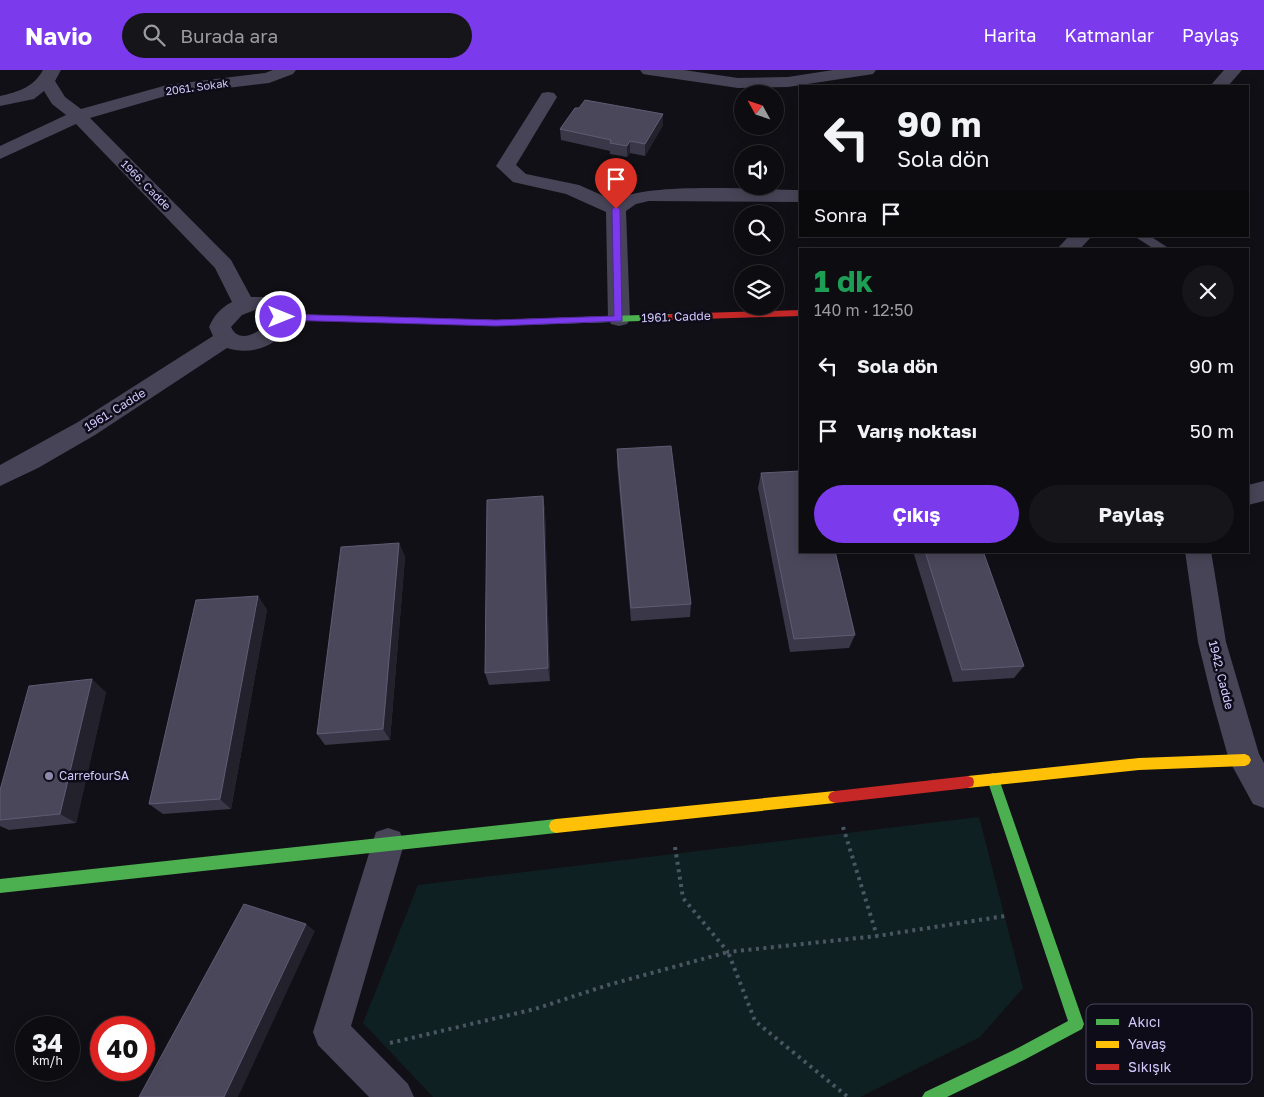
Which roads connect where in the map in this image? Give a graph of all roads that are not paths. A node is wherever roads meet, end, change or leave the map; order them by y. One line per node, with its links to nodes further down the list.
1 (287, 70): 9 (street, 2061. Sokak)
2 (649, 70): 3 (street)
3 (867, 70)
4 (1233, 70): 6 (street)
5 (49, 76): 8 (street); 9 (street, 1966. Cadde)
6 (1220, 85)
7 (548, 97): 12 (street)
8 (0, 101)
9 (78, 116): 10 (street, 2061. Sokak); 17 (street, 1966. Cadde)
10 (0, 153)
11 (799, 196): 12 (street)
12 (616, 209): 20 (street)
13 (1081, 237): 15 (street)
14 (1142, 237): 16 (lane)
15 (1068, 248)
16 (1162, 248)
17 (244, 305): 19 (street); 21 (street)
18 (799, 313): 20 (street, 1961. Cadde)
19 (281, 317): 20 (street, 1961. Cadde); 21 (street)
20 (619, 319)
21 (226, 338): 22 (street, 1961. Cadde)
22 (0, 476)
23 (1264, 491): 24 (street)
24 (1249, 495)
25 (1198, 553): 26 (street, 1942. Cadde)
26 (1245, 760): 27 (street); 28 (street, 1942. Cadde)
27 (993, 779): 29 (street); 32 (street)
28 (1264, 793)
29 (388, 844): 30 (street); 31 (street)
30 (0, 886)
31 (395, 1097)
32 (930, 1097)

